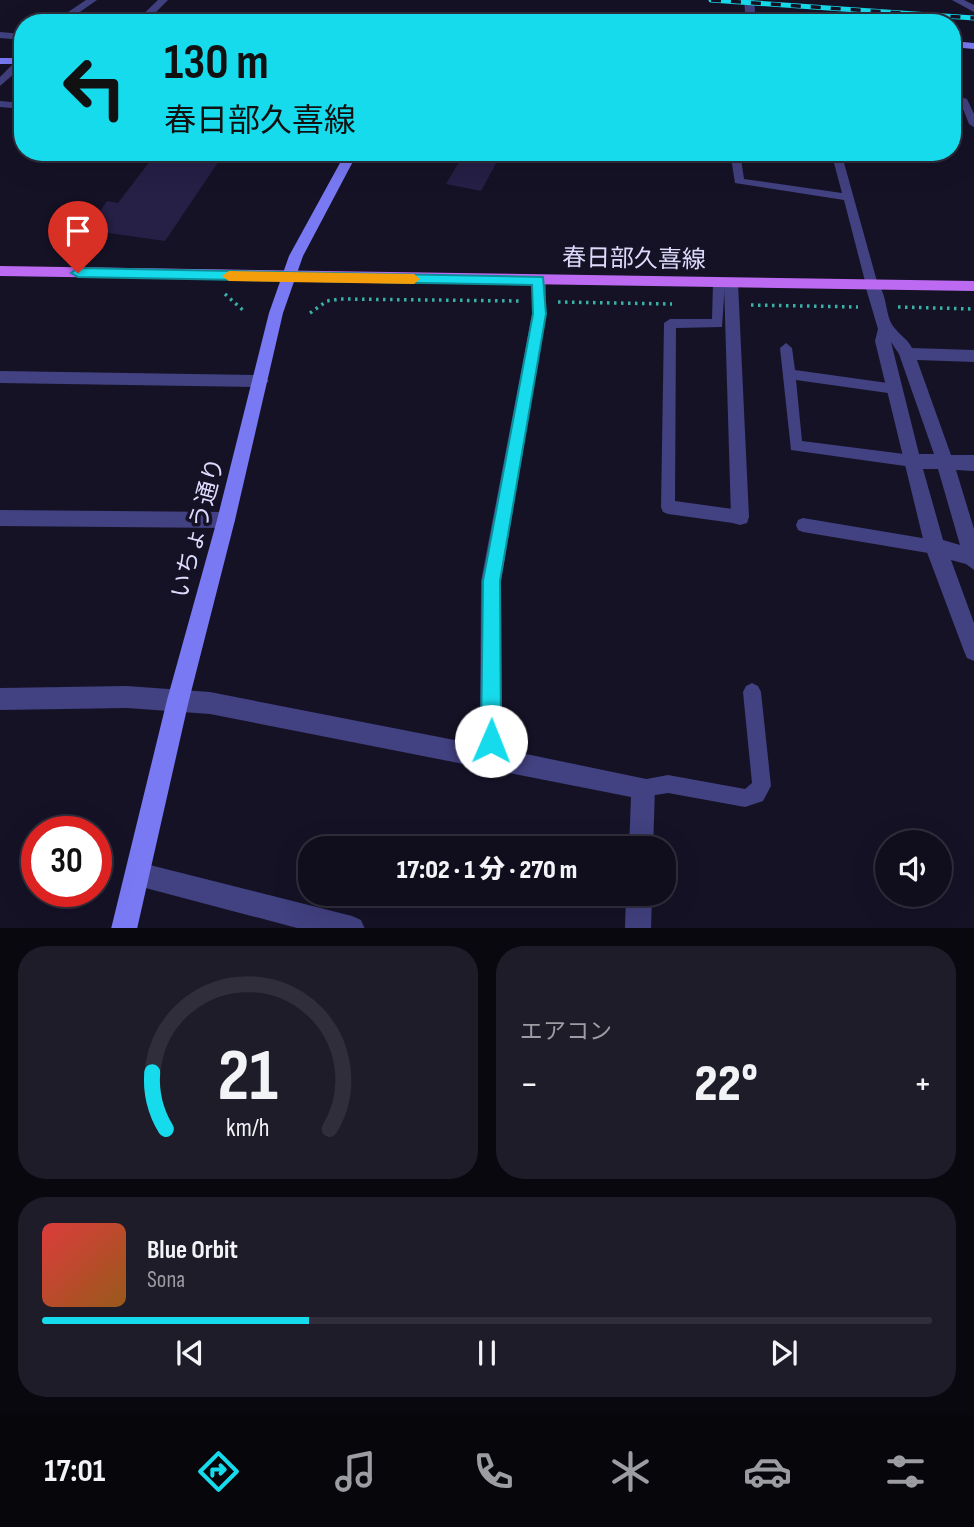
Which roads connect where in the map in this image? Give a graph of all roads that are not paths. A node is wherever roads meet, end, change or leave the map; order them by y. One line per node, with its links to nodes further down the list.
1 (92, 0): 5 (street)
2 (163, 0): 6 (street)
3 (957, 0): 4 (street)
4 (974, 9)
5 (71, 14)
6 (148, 14)
7 (14, 69): 8 (street)
8 (0, 83)
9 (963, 99): 10 (lane); 11 (lane)
10 (974, 100)
11 (974, 124)
12 (347, 161): 17 (street, いちょう通り)
13 (736, 161): 15 (lane)
14 (838, 161): 15 (lane)
15 (847, 197): 20 (lane)
16 (0, 271): 17 (main road, 春日部久喜線)
17 (287, 278): 18 (main road, 春日部久喜線); 28 (street, いちょう通り)
18 (538, 280): 19 (main road, 春日部久喜線); 43 (street)
19 (725, 283): 20 (main road, 春日部久喜線); 33 (street); 33 (lane)
20 (872, 285): 21 (main road, 春日部久喜線); 22 (street)
21 (974, 286)
22 (886, 329): 24 (street); 29 (street)
23 (786, 348): 26 (lane)
24 (907, 354): 25 (street); 31 (street)
25 (974, 356)
26 (788, 373): 29 (lane); 30 (lane)
27 (0, 377): 28 (street)
28 (261, 381): 35 (street, いちょう通り)
29 (895, 389): 30 (street)
30 (912, 461): 31 (street); 37 (street)
31 (945, 462): 32 (street); 38 (street)
32 (974, 463)
33 (740, 517)
34 (0, 518): 35 (street)
35 (226, 520): 42 (street, いちょう通り)
36 (803, 525): 37 (lane)
37 (934, 547): 38 (street); 39 (street)
38 (973, 559)
39 (974, 651)
40 (752, 692): 44 (lane)
41 (0, 699): 42 (street)
42 (178, 700): 43 (street); 46 (street, いちょう通り)
43 (491, 756): 44 (street)
44 (643, 788): 45 (street)
45 (641, 836)
46 (138, 874): 48 (street, いちょう通り); 49 (street)
47 (639, 906): 50 (street)
48 (124, 928)
49 (348, 928)
50 (638, 928)

